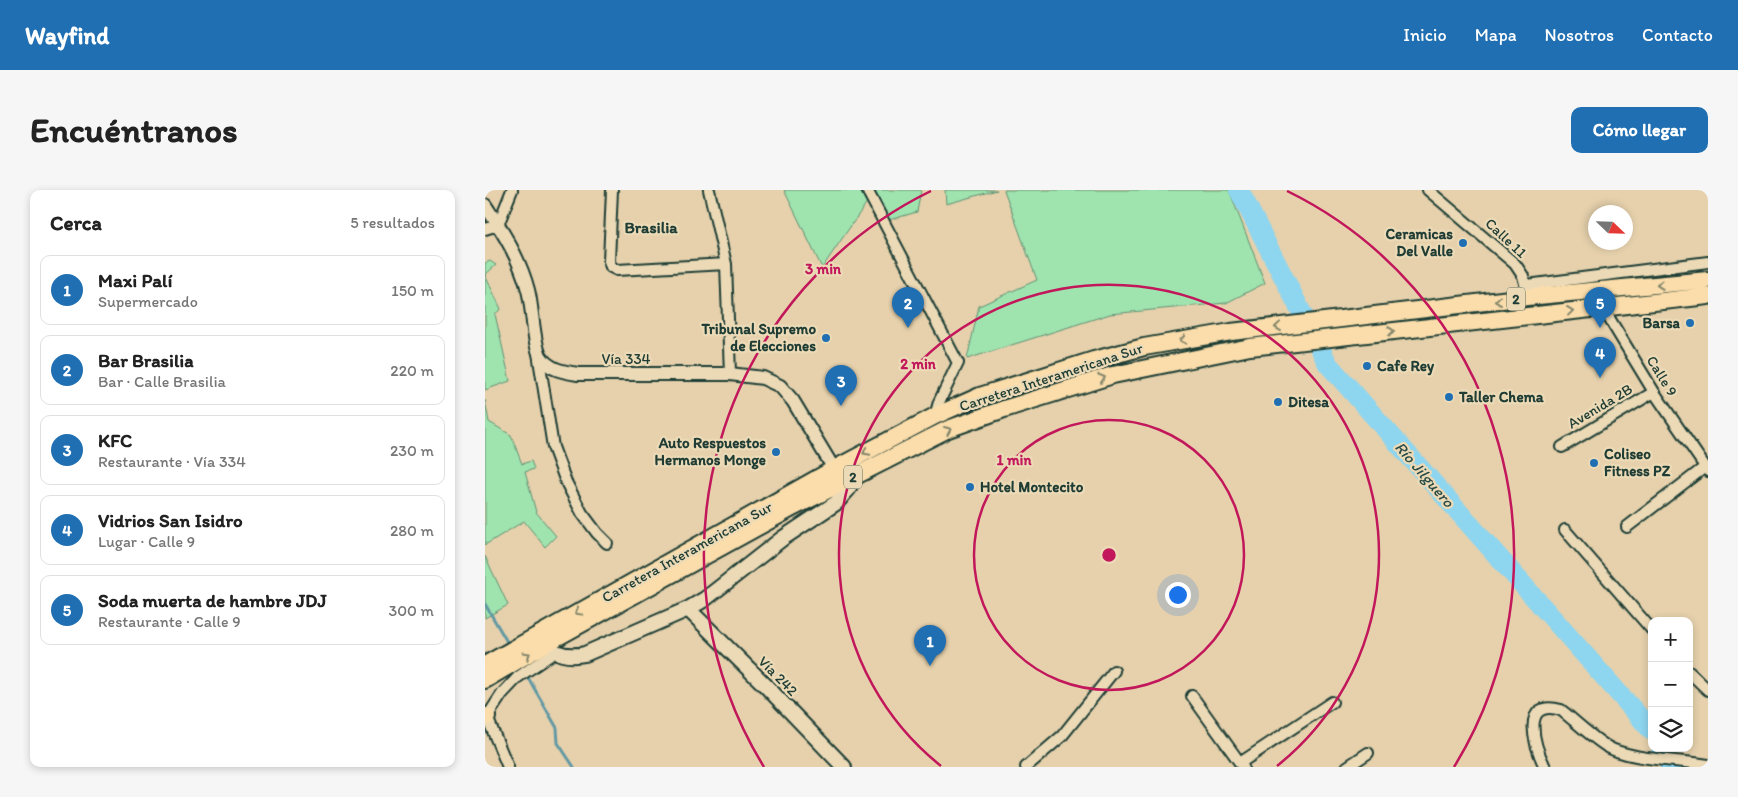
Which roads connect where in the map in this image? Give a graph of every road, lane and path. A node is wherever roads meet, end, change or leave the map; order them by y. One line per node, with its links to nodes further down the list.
1 (512, 190): 7 (street)
2 (612, 190): 10 (street)
3 (709, 190): 10 (street)
4 (867, 190): 20 (street)
5 (1428, 190): 12 (street, Calle 11)
6 (485, 205): 7 (street)
7 (498, 225): 8 (street); 16 (street)
8 (485, 228)
9 (1708, 262): 12 (street)
10 (726, 264): 17 (street)
11 (1708, 280): 14 (highway, Carretera Interamericana Sur / 2, one-way to 14)
12 (1527, 291): 14 (highway, Carretera Interamericana Sur / 2); 15 (highway); 19 (highway, Carretera Interamericana Sur / 2, one-way to 19)
13 (1708, 296): 14 (highway, Carretera Interamericana Sur / 2)
14 (1603, 299): 15 (highway, Carretera Interamericana Sur / 2, one-way to 14); 18 (street, Calle 9)
15 (1528, 316): 24 (highway, Carretera Interamericana Sur / 2, one-way to 15)
16 (537, 351): 17 (street, Vía 334); 28 (street)
17 (730, 374): 22 (street, Vía 334)
18 (1654, 392): 21 (street, Avenida 2B); 23 (street, Calle 9)
19 (969, 401): 20 (highway, Carretera Interamericana Sur / 2); 24 (highway)
20 (935, 416): 22 (highway, Carretera Interamericana Sur / 2, one-way to 22)
21 (1562, 447)
22 (834, 469): 24 (highway); 25 (highway); 31 (highway, Carretera Interamericana Sur / 2, one-way to 31)
23 (1706, 469): 26 (street)
24 (864, 471): 25 (highway, Carretera Interamericana Sur / 2); 29 (main road)
25 (794, 507): 32 (highway, Carretera Interamericana Sur / 2)
26 (1627, 527)
27 (1565, 530): 30 (street)
28 (607, 543)
29 (687, 609): 32 (main road); 45 (main road, Vía 242)
30 (1648, 625)
31 (551, 626): 32 (main road); 33 (highway, Carretera Interamericana Sur / 2)
32 (550, 648): 36 (highway, Carretera Interamericana Sur / 2, one-way to 32); 40 (street)
33 (485, 665)
34 (1115, 672): 46 (street)
35 (1693, 676): 37 (street)
36 (485, 680)
37 (1708, 690)
38 (1192, 696): 42 (street)
39 (1332, 702): 42 (street)
40 (486, 717): 44 (street)
41 (1368, 753): 47 (street)
42 (1242, 765)
43 (1708, 765): 48 (street)
44 (508, 767)
45 (844, 767)
46 (1026, 767)
47 (1347, 767)
48 (1545, 767)

